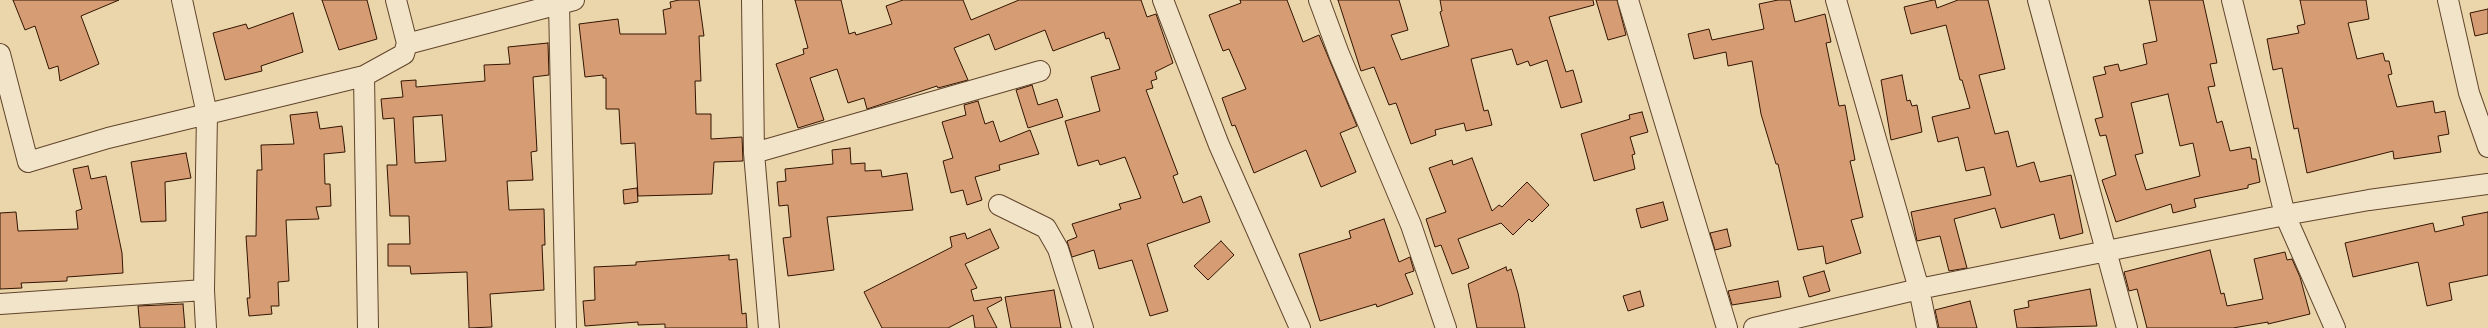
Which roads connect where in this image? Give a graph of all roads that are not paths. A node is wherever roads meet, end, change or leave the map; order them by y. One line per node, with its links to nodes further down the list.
1 (182, 0): 16 (street)
2 (396, 0): 12 (street)
3 (752, 0): 18 (street)
4 (1164, 0): 31 (street)
5 (1319, 0): 32 (street)
6 (1628, 0): 33 (street)
7 (1836, 0): 24 (street)
8 (2038, 0): 22 (street)
9 (2232, 0): 21 (street)
10 (2448, 0): 17 (street)
11 (567, 2): 12 (street); 28 (street)
12 (407, 44): 15 (street)
13 (0, 54): 16 (street)
14 (1040, 71): 18 (street)
15 (364, 76): 16 (street); 27 (street)
16 (207, 114): 23 (street)
17 (2488, 147)
18 (754, 153): 29 (street)
19 (2488, 184): 21 (street)
20 (999, 205): 30 (street)
21 (2285, 215): 22 (street); 37 (street)
22 (2106, 251): 24 (street); 36 (street)
23 (204, 290): 25 (street); 26 (street)
24 (1919, 290): 34 (street); 35 (street)
25 (0, 304)
26 (206, 328)
27 (368, 328)
28 (566, 328)
29 (769, 328)
30 (1083, 328)
31 (1300, 328)
32 (1446, 328)
33 (1727, 328)
34 (1754, 328)
35 (1927, 328)
36 (2127, 328)
37 (2335, 328)

